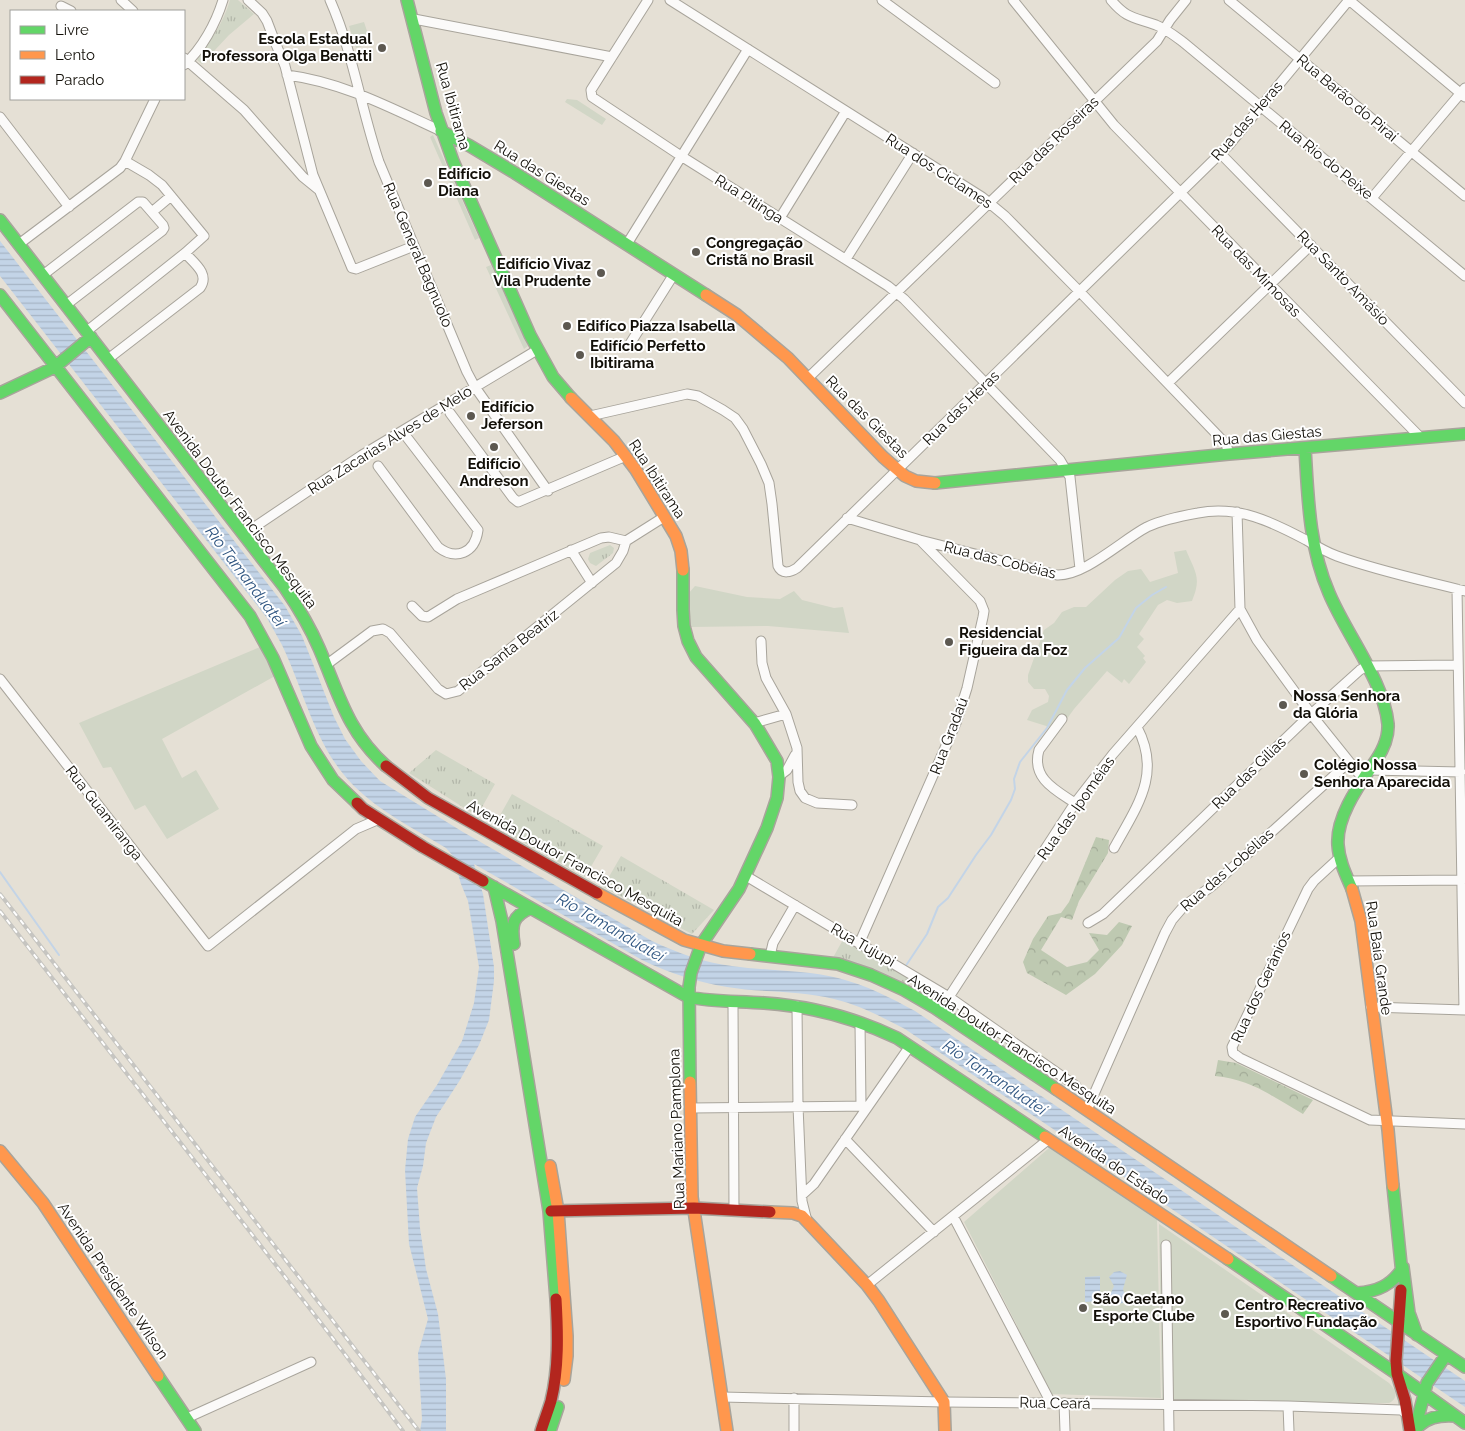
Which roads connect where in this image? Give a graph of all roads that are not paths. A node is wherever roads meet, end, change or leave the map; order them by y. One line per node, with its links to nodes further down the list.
1 (121, 0): 17 (street)
2 (223, 0): 24 (street)
3 (248, 0): 25 (street)
4 (330, 0): 28 (street, Rua General Bagnuolo)
5 (407, 0): 19 (main road, Rua Ibitirama)
6 (648, 0): 22 (street, Rua Pitinga)
7 (670, 0): 21 (street, Rua dos Ciclames)
8 (882, 0): 18 (street)
9 (896, 0): 18 (street)
10 (1013, 0): 30 (street, Rua das Mimosas)
11 (1111, 0): 20 (street, Rua Rio do Peixe)
12 (1186, 0): 20 (street, Rua das Roseiras)
13 (1229, 0): 23 (street, Rua Barão do Piraí)
14 (1349, 0): 23 (street, Rua das Heras); 27 (street)
15 (61, 6): 16 (street)
16 (69, 10)
17 (132, 10)
18 (898, 12): 26 (street)
19 (414, 19): 22 (street); 34 (main road, Rua Ibitirama)
20 (1164, 29): 30 (street, Rua das Roseiras); 31 (street, Rua Rio do Peixe)
21 (748, 49): 32 (street, Rua dos Ciclames); 38 (street)
22 (612, 57): 38 (street, Rua Pitinga)
23 (1301, 59): 31 (street, Rua das Heras); 35 (street, Rua Barão do Piraí)
24 (185, 62): 40 (street)
25 (287, 75): 28 (street); 40 (street)
26 (994, 83)
27 (1464, 93): 35 (street)
28 (360, 94): 34 (street); 53 (street, Rua General Bagnuolo)
29 (155, 100): 39 (street)
30 (1095, 100): 41 (street, Rua das Mimosas); 45 (street, Rua das Roseiras)
31 (1261, 107): 37 (street, Rua das Heras); 44 (street, Rua Rio do Peixe)
32 (846, 111): 36 (street, Rua dos Ciclames); 48 (street)
33 (0, 117): 46 (street)
34 (441, 131): 51 (main road, Rua das Giestas); 66 (main road, Rua Ibitirama)
35 (1411, 152): 43 (street, Rua Barão do Piraí); 44 (street)
36 (913, 153): 45 (street, Rua dos Ciclames); 55 (street)
37 (1220, 154): 41 (street, Rua das Heras); 52 (street, Rua Santo Amásio)
38 (681, 156): 48 (street, Rua Pitinga); 51 (street)
39 (126, 161): 42 (street); 46 (street)
40 (320, 190): 53 (street)
41 (1180, 193): 59 (street, Rua das Mimosas); 61 (street, Rua das Heras)
42 (171, 196): 47 (street); 54 (street)
43 (1465, 196)
44 (1372, 198): 58 (street, Rua Rio do Peixe)
45 (989, 202): 60 (street, Rua das Roseiras); 61 (street, Rua dos Ciclames)
46 (69, 207): 50 (street)
47 (152, 212): 57 (street); 63 (street)
48 (780, 218): 55 (street, Rua Pitinga)
49 (0, 220): 50 (main road, Avenida Doutor Francisco Mesquita)
50 (19, 244): 57 (main road, Avenida Doutor Francisco Mesquita)
51 (626, 244): 56 (main road, Rua das Giestas)
52 (1311, 245): 59 (street); 74 (street, Rua Santo Amásio)
53 (414, 246): 72 (street, Rua General Bagnuolo)
54 (185, 253): 64 (street); 67 (street)
55 (846, 259): 60 (street, Rua Pitinga)
56 (674, 274): 65 (street); 69 (main road, Rua das Giestas)
57 (43, 275): 63 (main road, Avenida Doutor Francisco Mesquita)
58 (1465, 276)
59 (1269, 284): 70 (street); 79 (street, Rua das Mimosas)
60 (896, 292): 69 (street, Rua das Roseiras); 71 (street, Rua Pitinga)
61 (1080, 292): 70 (street, Rua dos Ciclames); 71 (street, Rua das Heras)
62 (0, 295): 68 (main road)
63 (66, 305): 64 (main road, Avenida Doutor Francisco Mesquita)
64 (88, 337): 67 (main road, Avenida Doutor Francisco Mesquita); 68 (main road)
65 (628, 347)
66 (537, 350): 72 (street, Rua Zacarias Alves de Melo); 76 (main road, Rua Ibitirama)
67 (108, 359): 90 (main road, Avenida Doutor Francisco Mesquita)
68 (58, 364): 73 (main road); 117 (main road)
69 (808, 378): 84 (main road, Rua das Giestas)
70 (1168, 383): 81 (street, Rua dos Ciclames)
71 (986, 384): 84 (street, Rua das Heras); 85 (street, Rua Pitinga)
72 (475, 387): 77 (street, Rua Zacarias Alves de Melo); 86 (street, Rua General Bagnuolo)
73 (0, 393)
74 (1464, 400)
75 (450, 413): 86 (street)
76 (590, 416): 82 (main road, Rua Ibitirama); 89 (street, Rua das Heras)
77 (402, 431): 83 (street); 90 (street, Rua Zacarias Alves de Melo)
78 (1465, 434): 79 (main road, Rua das Giestas)
79 (1421, 438): 80 (main road, Rua das Giestas)
80 (1304, 448): 81 (main road, Rua das Giestas); 93 (main road, Rua Baía Grande)
81 (1229, 454): 85 (main road, Rua das Giestas)
82 (626, 456): 86 (street); 88 (main road, Rua Ibitirama)
83 (378, 466)
84 (898, 470): 85 (main road, Rua das Giestas); 89 (street, Rua das Heras)
85 (1068, 470): 95 (street)
86 (548, 490)
87 (1237, 512): 93 (street, Rua das Cobéias); 95 (street, Rua das Cobéias); 99 (street)
88 (664, 517): 92 (street); 108 (main road, Rua Ibitirama)
89 (847, 518): 91 (street, Rua das Cobéias)
90 (244, 534): 101 (main road, Avenida Doutor Francisco Mesquita)
91 (920, 540): 95 (street, Rua das Cobéias); 129 (street, Rua Gradaú)
92 (626, 541): 94 (street); 96 (street, Rua Santa Beatriz)
93 (1314, 544): 97 (street, Rua das Cobéias); 103 (main road, Rua Baía Grande)
94 (571, 550): 96 (street); 98 (street)
95 (1080, 569)
96 (592, 583): 101 (street, Rua Santa Beatriz)
97 (1461, 590): 102 (street)
98 (412, 606)
99 (1240, 609): 106 (street); 109 (street, Rua das Ipoméias)
100 (761, 641): 105 (street)
101 (326, 664): 130 (main road, Avenida Doutor Francisco Mesquita)
102 (1458, 665): 103 (street); 112 (street)
103 (1367, 666): 106 (street, Rua das Gílias); 113 (main road, Rua Baía Grande)
104 (0, 679): 119 (street, Rua Guamiranga)
105 (786, 714): 108 (street); 110 (street)
106 (1311, 714): 111 (street); 128 (street, Rua das Gílias)
107 (1062, 719): 115 (street)
108 (754, 723): 114 (main road, Rua Ibitirama)
109 (1137, 727): 115 (street, Rua das Ipoméias); 120 (street)
110 (797, 748): 114 (street); 116 (street)
111 (1348, 762): 113 (street); 145 (street, Rua das Lobélias)
112 (1460, 772): 113 (street); 123 (street)
113 (1367, 775): 121 (main road, Rua Baía Grande)
114 (778, 776): 122 (main road, Rua Ibitirama)
115 (1076, 803): 133 (street, Rua das Ipoméias)
116 (852, 805)
117 (363, 809): 118 (main road); 119 (street)
118 (377, 820): 119 (street); 125 (main road)
119 (356, 829)
120 (1114, 848)
121 (1339, 858): 124 (main road, Rua Baía Grande); 146 (street, Rua dos Gerânios)
122 (746, 876): 126 (street, Rua Tujupi); 130 (main road, Rua Ibitirama)
123 (1462, 880): 124 (street); 137 (street)
124 (1348, 881): 136 (main road, Rua Baía Grande)
125 (494, 887): 127 (main road); 154 (main road)
126 (795, 905): 129 (street, Rua Tujupi); 131 (street)
127 (531, 908): 132 (main road); 154 (main road)
128 (1088, 923)
129 (859, 944): 133 (street, Rua Tujupi)
130 (699, 949): 131 (main road, Avenida Doutor Francisco Mesquita); 132 (main road, Rua Mariano Pamplona)
131 (770, 956): 145 (main road, Avenida Doutor Francisco Mesquita)
132 (688, 992): 134 (main road, Avenida do Estado); 144 (main road, Rua Mariano Pamplona)
133 (949, 996): 140 (street, Rua Tujupi)
134 (732, 1003): 135 (main road, Avenida do Estado); 143 (street)
135 (797, 1006): 138 (main road, Avenida do Estado); 141 (street)
136 (1371, 1007): 137 (street); 146 (main road, Rua Baía Grande)
137 (1465, 1010)
138 (860, 1023): 139 (main road, Avenida do Estado); 142 (street)
139 (910, 1046): 142 (street); 149 (main road, Avenida do Estado)
140 (1076, 1086)
141 (798, 1106): 142 (street); 143 (street); 151 (street)
142 (865, 1106): 148 (street)
143 (733, 1107): 144 (street); 153 (street)
144 (691, 1108): 152 (main road, Rua Mariano Pamplona)
145 (1087, 1110): 162 (main road, Avenida Doutor Francisco Mesquita)
146 (1386, 1121): 147 (street, Rua dos Gerânios); 160 (main road, Rua Baía Grande)
147 (1465, 1124)
148 (845, 1140): 151 (street); 158 (street)
149 (1049, 1140): 156 (street); 168 (main road, Avenida do Estado)
150 (0, 1151): 180 (main road, Avenida Presidente Wilson)
151 (802, 1198): 155 (street); 157 (street)
152 (694, 1208): 153 (main road); 154 (main road); 171 (main road, Rua Mariano Pamplona)
153 (734, 1210): 155 (main road)
154 (554, 1211): 183 (main road); 184 (main road)
155 (793, 1213): 157 (main road)
156 (953, 1216): 158 (street); 174 (street)
157 (807, 1221): 161 (main road)
158 (934, 1232): 161 (street)
159 (1166, 1246): 176 (street)
160 (1403, 1268): 162 (main road); 163 (main road, Rua Baía Grande); 164 (main road)
161 (867, 1285): 173 (main road)
162 (1357, 1293): 163 (main road, Avenida Doutor Francisco Mesquita)
163 (1399, 1328): 164 (main road, Avenida Doutor Francisco Mesquita); 168 (main road, Rua Baía Grande)
164 (1417, 1335): 165 (main road, Avenida Doutor Francisco Mesquita)
165 (1443, 1359): 167 (main road, Avenida Doutor Francisco Mesquita); 169 (main road)
166 (311, 1362): 180 (street)
167 (1465, 1367)
168 (1396, 1374): 169 (main road, Avenida do Estado); 170 (main road, Rua Baía Grande)
169 (1426, 1389): 181 (main road, Avenida do Estado); 192 (main road)
170 (1403, 1394): 178 (street); 179 (main road, Rua Baía Grande)
171 (722, 1397): 172 (street, Rua Ceará); 185 (main road, Rua Mariano Pamplona)
172 (794, 1398): 173 (street, Rua Ceará); 186 (street)
173 (944, 1402): 174 (street, Rua Ceará); 187 (main road)
174 (1051, 1402): 175 (street, Rua Ceará)
175 (1064, 1403): 176 (street, Rua Ceará); 188 (street)
176 (1168, 1404): 177 (street, Rua Ceará); 189 (street)
177 (1288, 1406): 178 (street, Rua Ceará); 190 (street)
178 (1389, 1410): 179 (street, Rua Ceará)
179 (1407, 1414): 191 (main road, Rua Baía Grande)
180 (187, 1418): 182 (main road, Avenida Presidente Wilson)
181 (1460, 1420): 192 (main road)
182 (195, 1431)
183 (541, 1431)
184 (550, 1431)
185 (727, 1431)
186 (794, 1431)
187 (945, 1431)
188 (1065, 1431)
189 (1169, 1431)
190 (1289, 1431)
191 (1410, 1431)
192 (1415, 1431)

